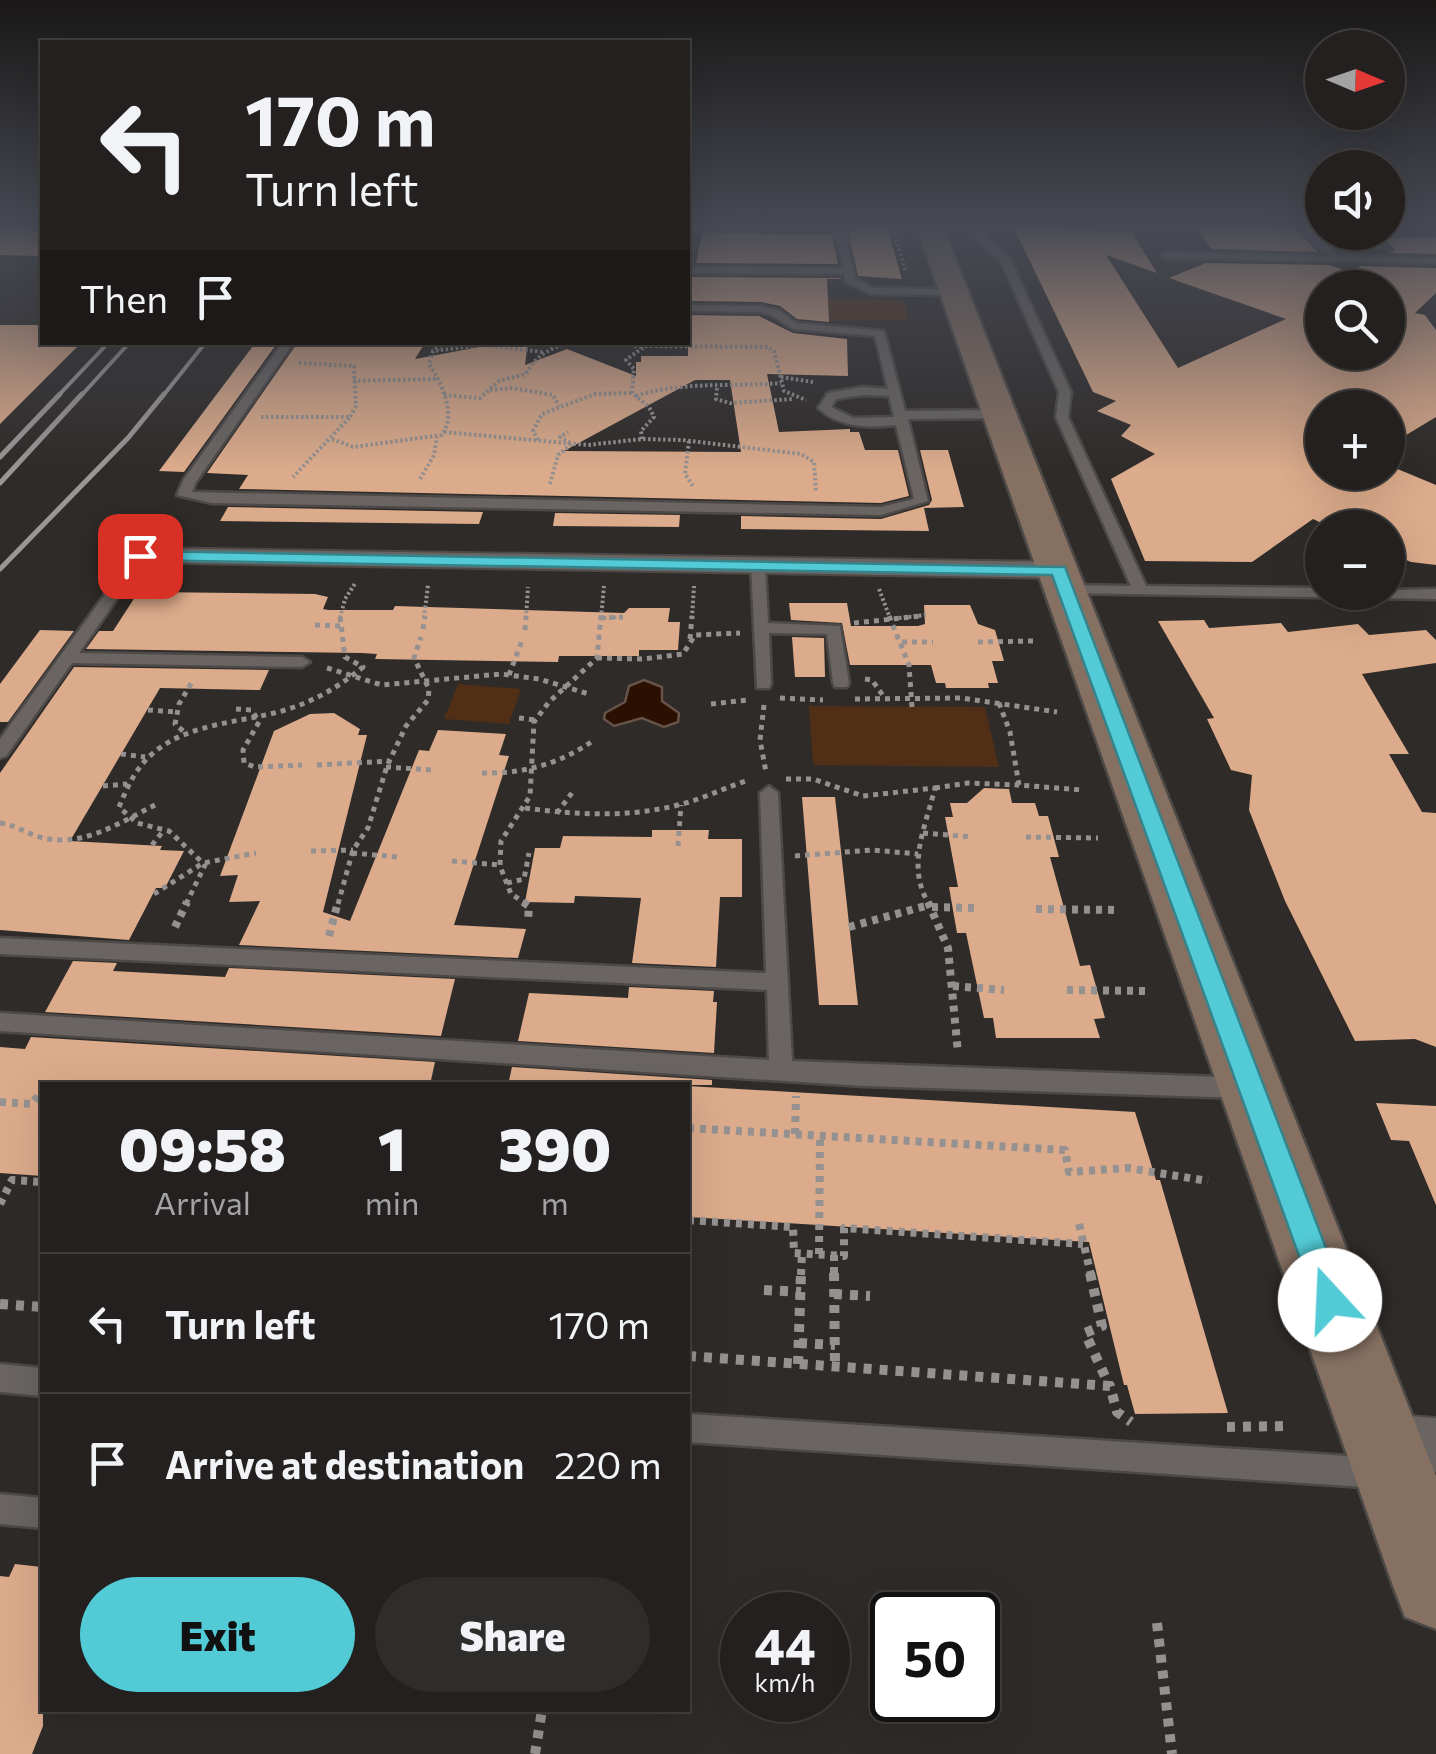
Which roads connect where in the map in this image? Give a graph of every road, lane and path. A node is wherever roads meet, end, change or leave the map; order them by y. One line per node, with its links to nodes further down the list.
1 (959, 307): 25 (main road)
2 (1027, 307): 49 (lane)
3 (690, 308): 24 (lane)
4 (287, 345): 13 (lane)
5 (432, 345): 11 (path)
6 (477, 345): 11 (path)
7 (493, 345): 12 (path)
8 (570, 345): 12 (path)
9 (619, 345): 10 (path)
10 (641, 347): 16 (path); 20 (path)
11 (440, 349): 14 (path)
12 (543, 352): 18 (path)
13 (273, 364): 15 (path); 26 (lane)
14 (439, 379): 15 (path); 19 (path)
15 (353, 381): 27 (path)
16 (782, 383): 17 (path); 21 (path)
17 (718, 388): 20 (path); 21 (path)
18 (489, 390): 19 (path); 23 (path)
19 (444, 395): 28 (path)
20 (633, 395): 23 (path); 32 (path)
21 (796, 398): 22 (path)
22 (827, 402): 24 (lane); 24 (lane)
23 (558, 406): 34 (path)
24 (899, 407): 25 (lane); 40 (lane)
25 (996, 407): 51 (main road)
26 (235, 416): 27 (path); 36 (lane)
27 (350, 417): 31 (path)
28 (444, 432): 30 (path); 34 (path)
29 (568, 432): 35 (path)
30 (437, 437): 31 (path); 37 (path)
31 (332, 439): 36 (path)
32 (642, 439): 33 (path); 35 (path)
33 (689, 441): 39 (path); 40 (path)
34 (544, 442): 35 (path)
35 (572, 444): 38 (path)
36 (278, 500): 37 (lane)
37 (409, 502): 38 (lane)
38 (544, 505): 39 (lane)
39 (690, 507): 40 (lane)
40 (815, 510)
41 (140, 556): 42 (street); 64 (lane)
42 (758, 565): 51 (street); 59 (lane)
43 (364, 574): 57 (path)
44 (428, 574): 70 (path)
45 (530, 576): 68 (path)
46 (605, 576): 55 (path)
47 (695, 578): 60 (path)
48 (876, 580): 54 (path)
49 (1140, 590): 50 (lane); 51 (lane)
50 (1436, 594)
51 (1053, 601): 63 (path); 150 (main road)
52 (926, 615): 54 (path)
53 (624, 617): 55 (path)
54 (891, 617): 58 (path); 61 (path)
55 (599, 618): 65 (path)
56 (315, 625): 57 (path)
57 (340, 626): 69 (path)
58 (834, 628): 59 (lane); 71 (lane)
59 (761, 630): 60 (path); 73 (lane)
60 (690, 640): 65 (path)
61 (902, 642): 62 (path); 75 (path)
62 (933, 642)
63 (978, 642)
64 (67, 658): 66 (lane); 91 (lane)
65 (597, 658): 72 (path)
66 (204, 660): 67 (lane); 83 (path)
67 (302, 662): 69 (path)
68 (509, 674): 70 (path); 72 (path)
69 (352, 676): 70 (path); 85 (path)
70 (426, 681): 95 (path)
71 (841, 683)
72 (570, 686): 74 (path); 87 (path)
73 (763, 691): 76 (path); 79 (path); 104 (path)
74 (590, 694)
75 (914, 698): 77 (path); 78 (path); 80 (path)
76 (831, 700)
77 (850, 700)
78 (998, 702): 84 (path); 102 (path)
79 (711, 704)
80 (912, 707)
81 (236, 709): 85 (path)
82 (148, 710): 83 (path)
83 (178, 712): 88 (path)
84 (1057, 712)
85 (257, 716): 88 (path); 96 (path)
86 (519, 718): 87 (path)
87 (536, 720): 98 (path)
88 (184, 732): 90 (path)
89 (594, 740): 98 (path)
90 (156, 750): 93 (path); 94 (path)
91 (0, 752)
92 (122, 754): 94 (path)
93 (166, 755)
94 (147, 757): 101 (path)
95 (388, 764): 97 (path); 99 (path); 122 (path)
96 (302, 765)
97 (317, 765)
98 (530, 768): 100 (path); 110 (path)
99 (432, 770)
100 (482, 773)
101 (126, 784): 103 (path); 112 (path)
102 (1020, 784): 105 (path); 107 (path)
103 (103, 786)
104 (768, 786): 105 (path); 108 (path); 127 (lane)
105 (934, 788): 115 (path)
106 (574, 790): 111 (path)
107 (1082, 790)
108 (681, 804): 111 (path); 120 (path)
109 (155, 805): 112 (path)
110 (525, 808): 111 (path); 129 (path)
111 (557, 813)
112 (130, 817): 113 (path); 114 (path)
113 (0, 823)
114 (164, 830): 119 (path); 130 (path)
115 (924, 833): 116 (path); 125 (path)
116 (974, 837)
117 (1026, 837): 118 (path)
118 (1098, 838)
119 (152, 845)
120 (678, 846)
121 (311, 850): 122 (path)
122 (353, 851): 126 (path); 141 (path)
123 (256, 853): 130 (path)
124 (529, 853): 131 (path)
125 (918, 854): 127 (path); 133 (path)
126 (398, 856)
127 (772, 856): 142 (lane)
128 (452, 861): 129 (path)
129 (500, 864): 131 (path)
130 (205, 865): 132 (path); 140 (path)
131 (507, 883): 137 (path)
132 (154, 894)
133 (930, 906): 134 (path); 138 (path); 143 (path)
134 (979, 908)
135 (1036, 908): 136 (path)
136 (1120, 910)
137 (528, 922)
138 (850, 927)
139 (0, 946): 140 (lane)
140 (162, 953): 141 (lane)
141 (320, 961): 142 (lane)
142 (777, 982): 148 (lane)
143 (954, 986): 144 (path); 149 (path)
144 (1004, 990)
145 (1067, 990): 146 (path)
146 (1146, 991)
147 (0, 1022): 148 (lane)
148 (781, 1070): 149 (lane)
149 (960, 1079): 150 (lane)
150 (1252, 1088): 182 (main road)
151 (40, 1094): 152 (path)
152 (0, 1102)
153 (690, 1128): 154 (path)
154 (820, 1136): 155 (path); 162 (path)
155 (1208, 1181)
156 (40, 1182): 157 (path)
157 (0, 1204)
158 (690, 1220): 161 (path)
159 (1079, 1224): 160 (path)
160 (1083, 1244): 163 (path); 177 (path)
161 (802, 1254): 162 (path); 165 (path)
162 (819, 1254): 163 (path)
163 (834, 1254): 166 (path)
164 (764, 1290): 165 (path)
165 (802, 1292): 170 (path)
166 (834, 1294): 167 (path); 171 (path)
167 (870, 1296)
168 (0, 1304): 169 (path)
169 (40, 1307)
170 (799, 1343): 171 (path); 173 (path)
171 (834, 1345): 174 (path)
172 (690, 1356): 173 (path)
173 (798, 1364): 174 (path)
174 (835, 1366): 177 (path)
175 (0, 1378): 176 (lane)
176 (40, 1382)
177 (1110, 1386): 181 (path)
178 (1286, 1426): 179 (path)
179 (1212, 1427)
180 (690, 1428): 182 (lane)
181 (1138, 1428)
182 (1404, 1453): 185 (main road)
183 (0, 1509): 184 (lane)
184 (40, 1513)
185 (1436, 1586)
186 (1156, 1623): 189 (path)
187 (542, 1712): 188 (path)
188 (535, 1754)
189 (1172, 1754)

